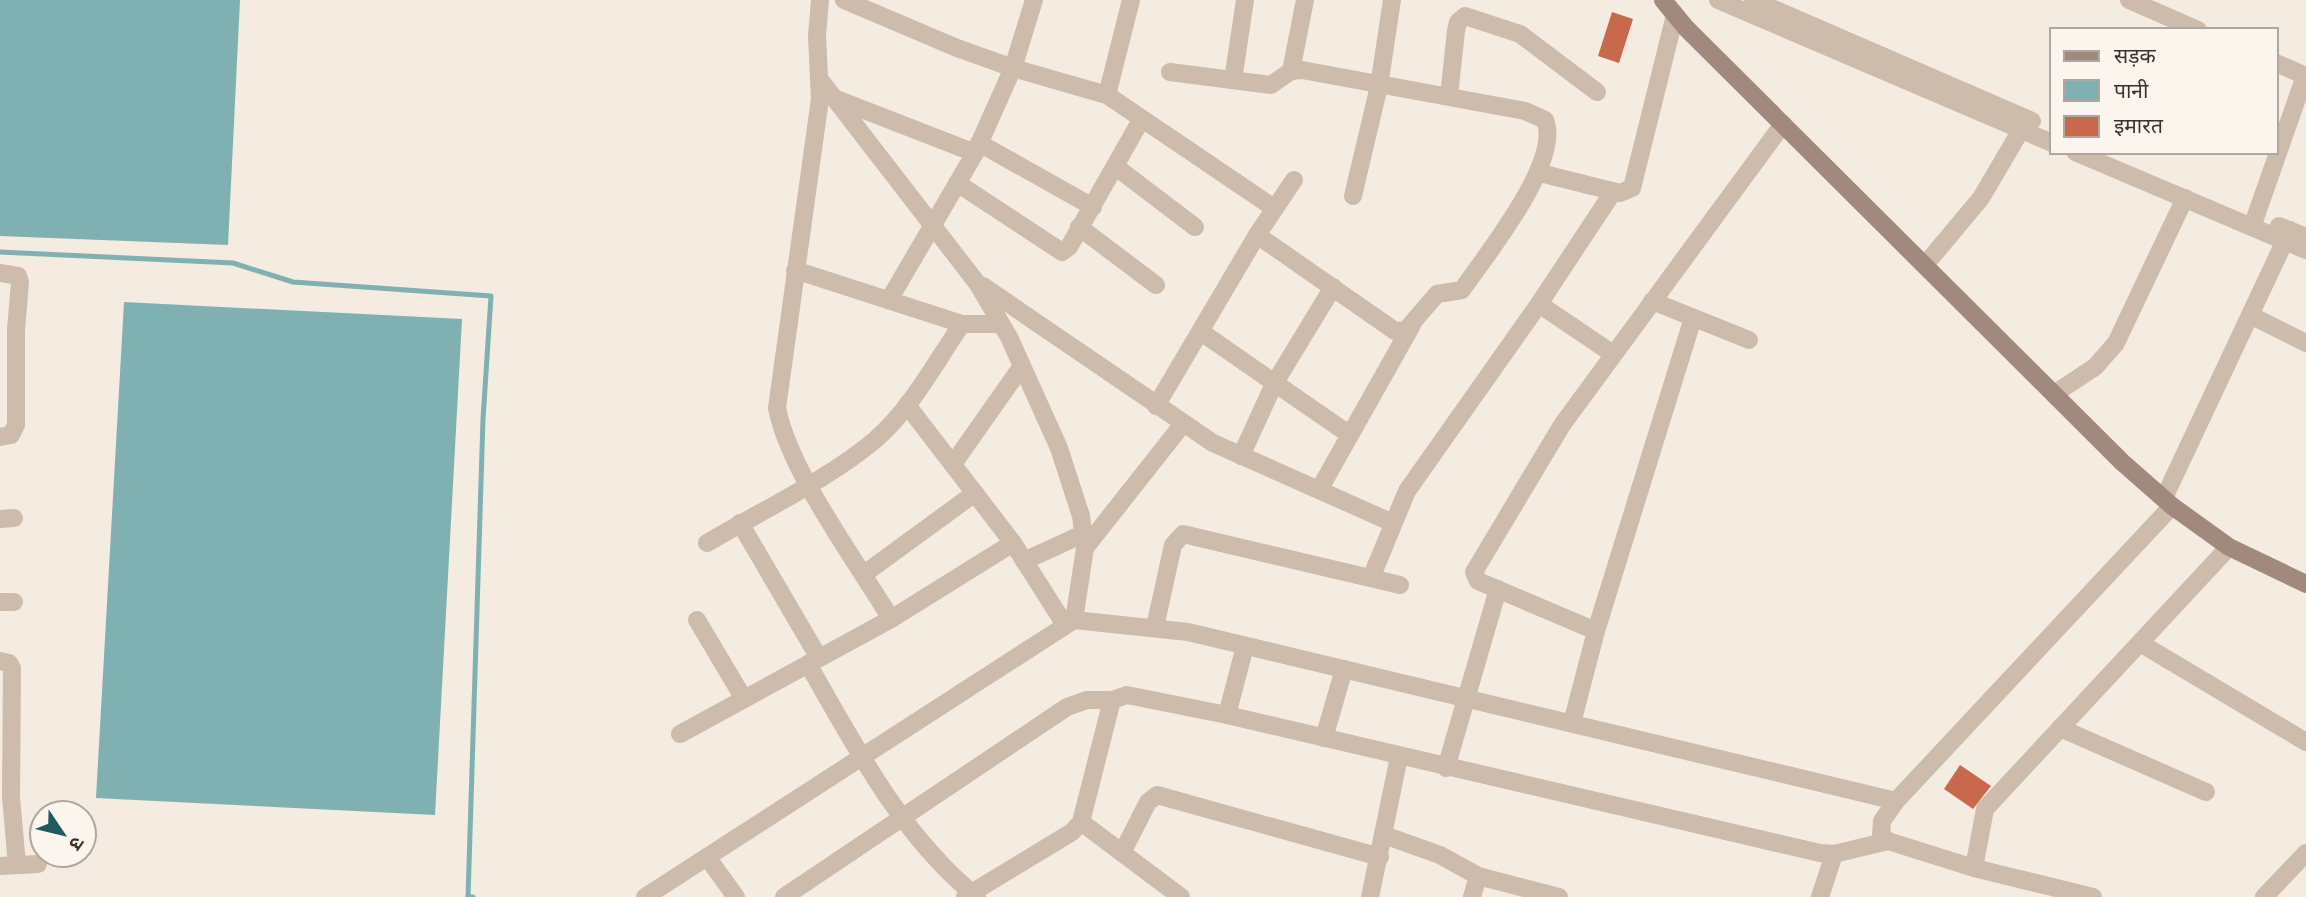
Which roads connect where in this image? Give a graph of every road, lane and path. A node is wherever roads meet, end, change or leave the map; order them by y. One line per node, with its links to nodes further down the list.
1 (820, 0): 20 (street)
2 (844, 0): 15 (street)
3 (1034, 0): 15 (street)
4 (1131, 0): 23 (street)
5 (1245, 0): 19 (street)
6 (1305, 0): 16 (street)
7 (1392, 0): 21 (street)
8 (1663, 0): 12 (main road)
9 (1718, 0): 29 (street)
10 (1753, 0): 28 (street)
11 (2129, 0): 13 (street)
12 (1675, 15): 27 (main road); 38 (street)
13 (2193, 28)
14 (2278, 64): 18 (street)
15 (1013, 68): 23 (street); 31 (street)
16 (1291, 71): 19 (street); 21 (street)
17 (1170, 72): 19 (street)
18 (2306, 76): 43 (street)
19 (1233, 80)
20 (821, 81): 25 (street); 51 (street)
21 (1379, 86): 24 (street); 39 (street)
22 (1597, 92): 24 (street)
23 (1107, 94): 26 (street)
24 (1449, 96): 35 (street)
25 (836, 100): 31 (street); 44 (street)
26 (1141, 120): 34 (street); 42 (street)
27 (1783, 124): 50 (main road); 57 (street)
28 (2050, 129)
29 (2021, 130): 30 (street); 50 (street)
30 (2050, 142)
31 (977, 148): 37 (street); 41 (street)
32 (2079, 154): 40 (street)
33 (2109, 154): 43 (street)
34 (1116, 167): 41 (street); 46 (street)
35 (1540, 173): 38 (street); 63 (street)
36 (1294, 180): 42 (street)
37 (957, 183): 44 (street); 45 (street)
38 (1613, 192): 58 (street)
39 (1353, 196)
40 (2185, 198): 43 (street); 71 (street)
41 (1093, 206): 45 (street)
42 (1274, 208): 47 (street)
43 (2254, 222): 48 (street)
44 (933, 224): 53 (street); 56 (street)
45 (1079, 227): 54 (street)
46 (1195, 227)
47 (1258, 235): 55 (street); 65 (street)
48 (2294, 236): 49 (street); 59 (street)
49 (2306, 250)
50 (1925, 265): 71 (main road)
51 (795, 270): 56 (street); 79 (street)
52 (0, 273): 64 (street)
53 (977, 283): 62 (street); 73 (street)
54 (1156, 285)
55 (1333, 287): 63 (street); 70 (street)
56 (889, 300): 61 (street)
57 (1652, 301): 60 (street); 68 (street)
58 (1539, 304): 68 (street); 84 (street)
59 (2252, 316): 67 (street); 82 (street)
60 (1693, 318): 66 (street); 99 (street)
61 (962, 324): 62 (street); 72 (street)
62 (1001, 324): 69 (street)
63 (1412, 325): 75 (street)
64 (8, 331): 76 (street)
65 (1201, 332): 70 (street); 73 (street)
66 (1749, 340)
67 (2306, 343)
68 (1613, 354): 94 (street)
69 (1021, 366): 78 (street); 85 (street)
70 (1274, 384): 75 (street); 77 (street)
71 (2054, 394): 82 (main road)
72 (908, 405): 78 (street); 79 (street)
73 (1156, 406): 74 (street)
74 (1182, 425): 77 (street); 85 (street)
75 (1350, 435): 80 (street)
76 (0, 438)
77 (1241, 456): 80 (street)
78 (953, 464): 81 (street)
79 (808, 483): 83 (street); 90 (street)
80 (1319, 490): 84 (street)
81 (975, 493): 87 (street); 90 (street)
82 (2168, 502): 88 (main road); 120 (street)
83 (740, 523): 86 (street); 102 (street)
84 (1393, 523): 91 (street)
85 (1084, 541): 89 (street); 97 (street)
86 (706, 543)
87 (1013, 543): 89 (street); 95 (street)
88 (2229, 547): 93 (main road); 100 (street)
89 (1024, 561): 97 (street)
90 (864, 575): 95 (street)
91 (1371, 578): 92 (street); 98 (street)
92 (1401, 584)
93 (2306, 584)
94 (1498, 589): 99 (street); 105 (street)
95 (891, 619): 102 (street)
96 (697, 620): 106 (street)
97 (1070, 622): 98 (street); 115 (street)
98 (1155, 627): 101 (street)
99 (1596, 631): 110 (street)
100 (2140, 643): 111 (street); 114 (street)
101 (1245, 646): 104 (street); 108 (street)
102 (814, 661): 106 (street); 115 (street)
103 (0, 662): 109 (street)
104 (1344, 669): 105 (street); 113 (street)
105 (1467, 698): 110 (street); 117 (street)
106 (744, 699): 112 (street)
107 (1112, 700): 108 (street); 121 (street); 122 (street)
108 (1227, 715): 113 (street)
109 (6, 722): 119 (street)
110 (1572, 723): 120 (street)
111 (2060, 728): 118 (street); 132 (street)
112 (680, 734)
113 (1324, 738): 116 (street)
114 (2306, 742)
115 (861, 757): 121 (street); 128 (street)
116 (1399, 757): 117 (street); 123 (street)
117 (1446, 768): 127 (street)
118 (2206, 792)
119 (5, 797): 131 (street)
120 (1896, 801): 124 (street)
121 (904, 818): 134 (street); 137 (street)
122 (1081, 822): 125 (street); 134 (street)
123 (1384, 835): 129 (street); 133 (street)
124 (1888, 841): 127 (street); 132 (street)
125 (1122, 853): 129 (street); 138 (street)
126 (2306, 853): 144 (street)
127 (1833, 854): 142 (street)
128 (707, 857): 135 (street); 136 (street)
129 (1380, 858): 139 (street)
130 (28, 864): 131 (street)
131 (8, 865)
132 (1974, 868): 143 (street)
133 (1478, 876): 140 (street); 141 (street)
134 (971, 896)
135 (645, 897)
136 (736, 897)
137 (785, 897)
138 (1181, 897)
139 (1370, 897)
140 (1472, 897)
141 (1559, 897)
142 (1820, 897)
143 (2093, 897)
144 (2264, 897)

